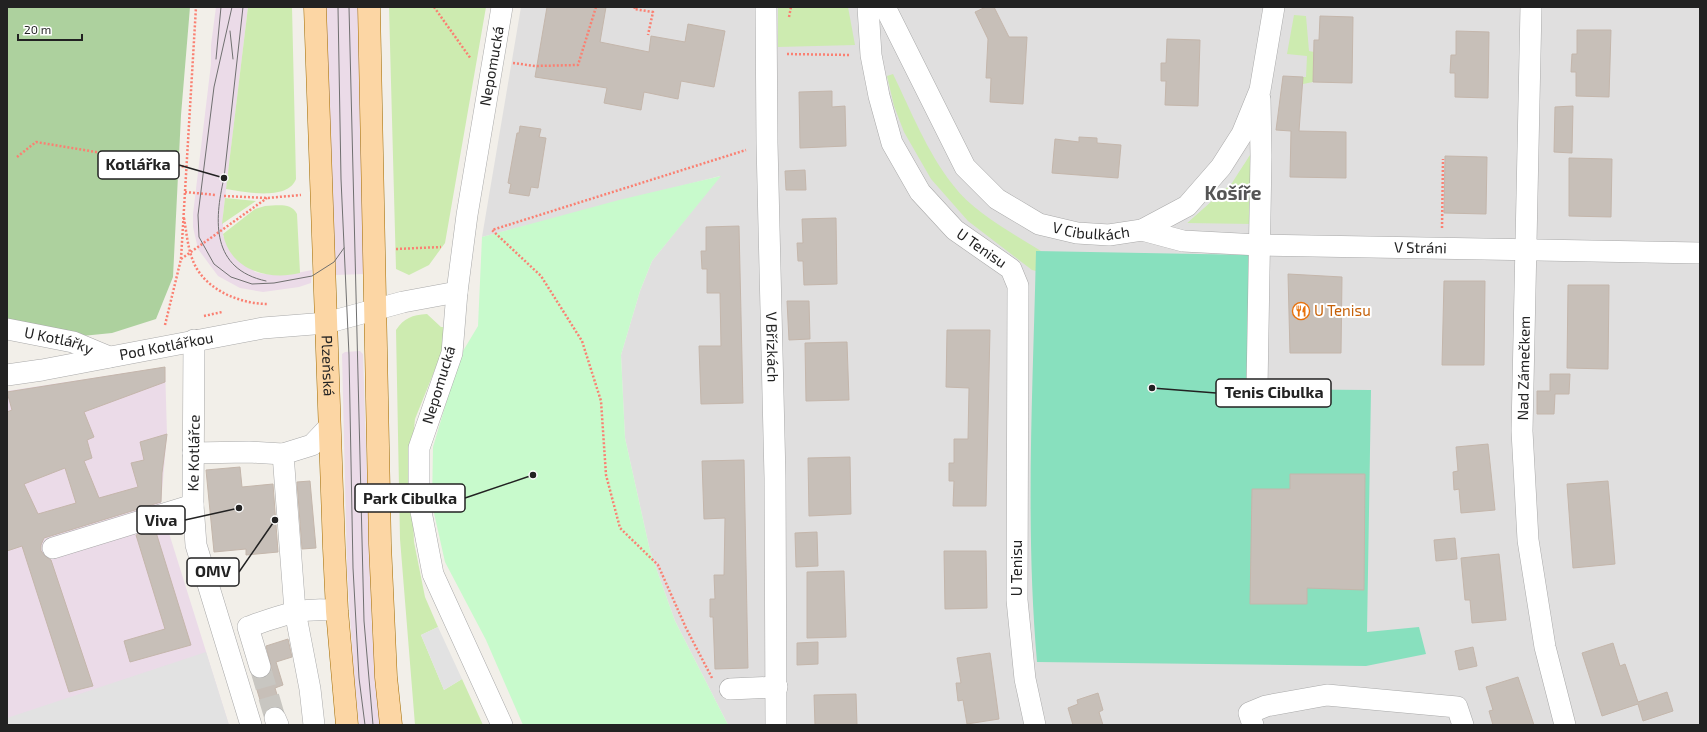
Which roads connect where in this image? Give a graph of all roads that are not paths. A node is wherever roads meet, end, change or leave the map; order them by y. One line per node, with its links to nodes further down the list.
1 (315, 7): 16 (main road, Plzeňská)
2 (369, 7): 15 (main road)
3 (502, 7): 14 (street, Nepomucká)
4 (766, 7): 30 (street, V Břízkách)
5 (868, 7): 38 (street, U Tenisu)
6 (885, 7): 10 (street, V Cibulkách)
7 (1274, 7): 9 (street, V Cibulkách)
8 (1531, 7): 12 (street, Nad Zámečkem)
9 (1260, 90): 10 (street, V Cibulkách); 11 (street)
10 (1142, 230): 11 (street, V Stráni)
11 (1259, 245): 12 (street, V Stráni); 21 (street)
12 (1526, 250): 13 (street, V Stráni); 41 (street, Nad Zámečkem)
13 (1700, 253)
14 (457, 292): 15 (street, Pod Kotlářkou); 36 (street, Nepomucká)
15 (375, 310): 16 (street, Pod Kotlářkou); 35 (main road)
16 (326, 323): 18 (street, Pod Kotlářkou); 22 (main road, Plzeňská)
17 (7, 329): 19 (street, U Kotlářky)
18 (194, 340): 19 (street, Pod Kotlářkou); 23 (street, Ke Kotlářce)
19 (109, 356): 20 (street, Pod Kotlářkou)
20 (7, 375)
21 (1257, 388)
22 (329, 427): 24 (street); 28 (main road, Plzeňská)
23 (193, 453): 24 (street); 25 (street, Ke Kotlářce)
24 (283, 454): 27 (street)
25 (193, 505): 26 (street); 32 (street, Ke Kotlářce)
26 (53, 548)
27 (295, 611): 28 (street); 29 (street); 33 (street)
28 (337, 611): 34 (main road, Plzeňská)
29 (260, 667)
30 (777, 687): 31 (street); 37 (street, V Břízkách)
31 (730, 689)
32 (251, 725)
33 (314, 725)
34 (347, 725)
35 (391, 725)
36 (502, 725)
37 (776, 725)
38 (1035, 725)
39 (1253, 725): 40 (street)
40 (1463, 725)
41 (1565, 725)

